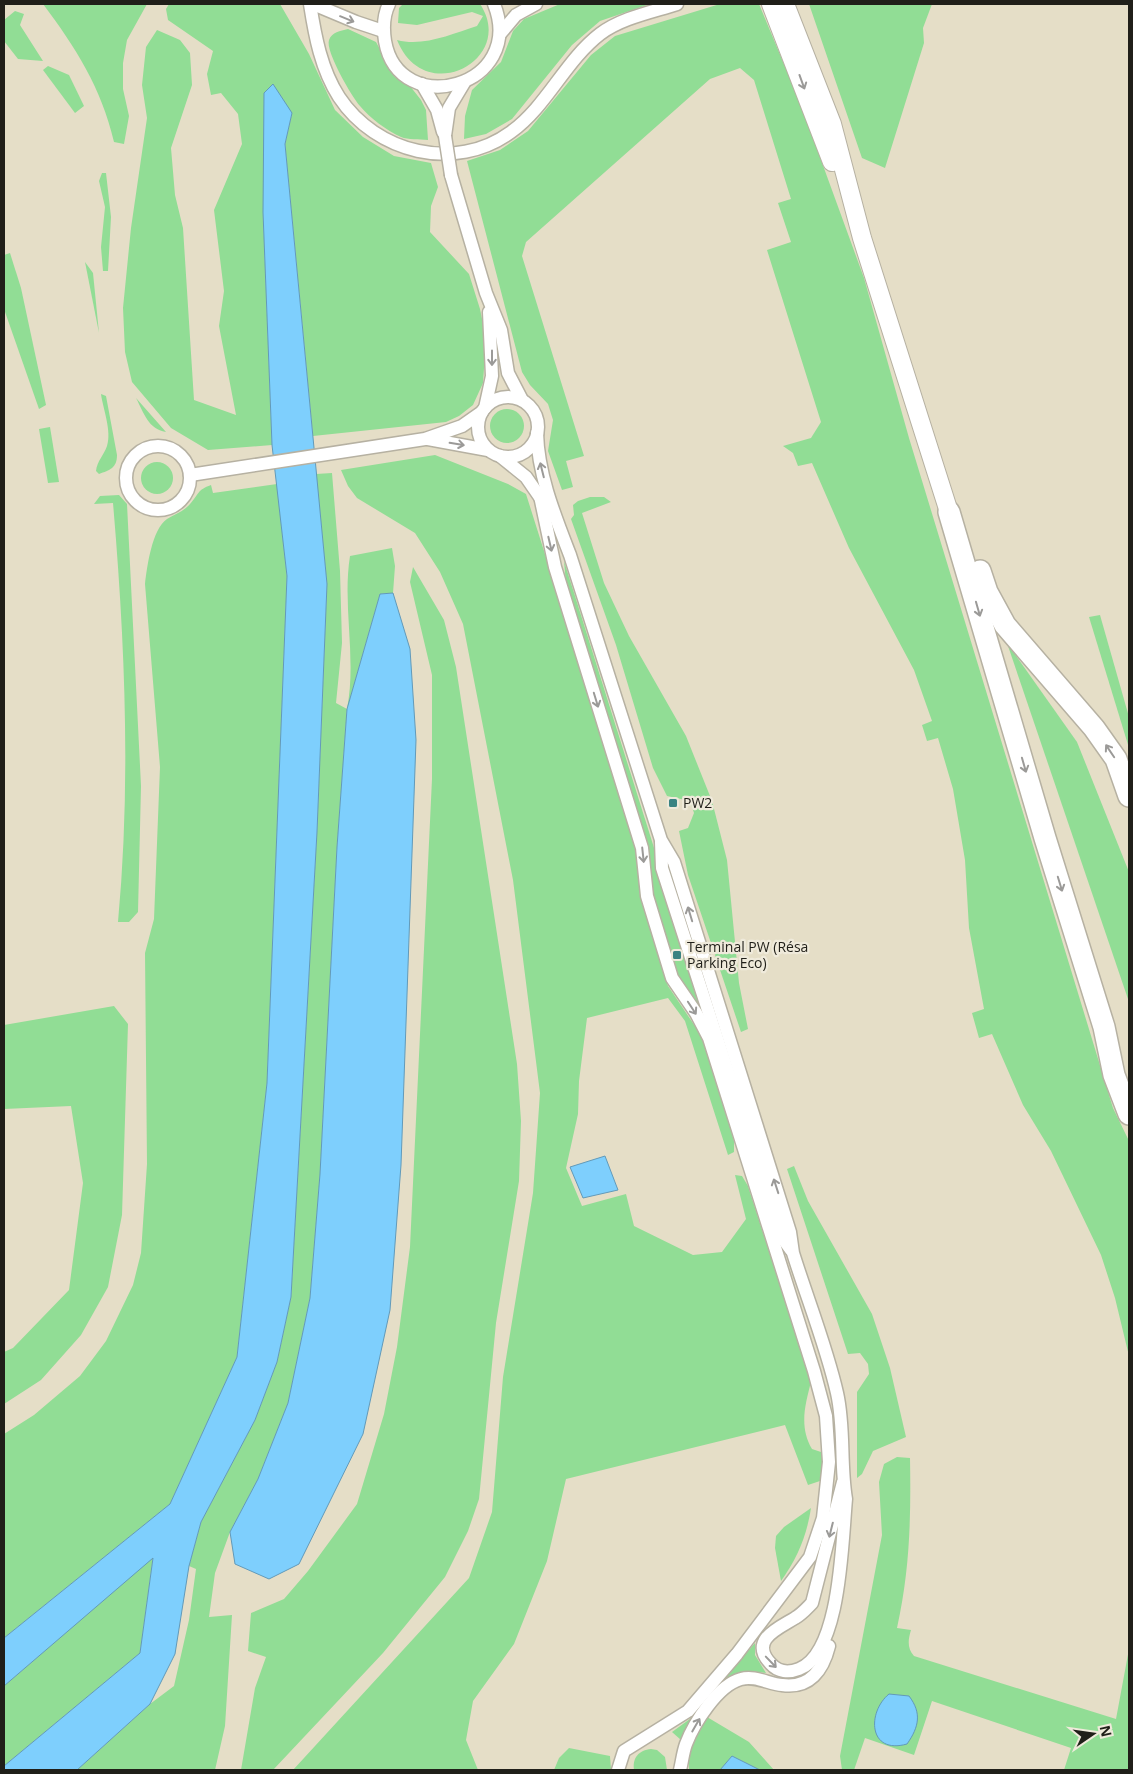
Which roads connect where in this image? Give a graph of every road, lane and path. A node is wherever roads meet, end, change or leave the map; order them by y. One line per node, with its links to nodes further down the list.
1 (311, 4): 5 (street); 9 (street, one-way to 9)
2 (389, 4): 9 (street)
3 (494, 4): 10 (street)
4 (536, 4): 10 (street)
5 (677, 4)
6 (771, 4): 15 (main road, one-way to 15)
7 (785, 4): 13 (main road)
8 (793, 4): 13 (street)
9 (383, 31): 12 (street)
10 (500, 34): 11 (street)
11 (464, 83): 12 (street); 14 (street)
12 (422, 84): 14 (street)
13 (832, 124): 15 (main road)
14 (445, 136): 16 (street, bridge)
15 (862, 238): 24 (main road)
16 (486, 292): 17 (street); 18 (street, one-way to 18)
17 (522, 400): 18 (street); 19 (street)
18 (483, 410): 20 (street); 21 (street)
19 (537, 433): 21 (street); 25 (street, one-way to 19)
20 (425, 439): 21 (street, one-way to 21); 22 (street)
21 (494, 453): 23 (street)
22 (190, 475): 22 (street)
23 (540, 496): 25 (street); 32 (street, one-way to 32)
24 (949, 512): 26 (highway, one-way to 24); 27 (highway, one-way to 27)
25 (556, 521): 30 (street)
26 (1129, 796)
27 (1104, 1027): 28 (highway); 29 (highway)
28 (1129, 1075)
29 (1129, 1114)
30 (843, 1482): 31 (street); 31 (street, one-way to 31)
31 (834, 1615): 33 (street, one-way to 31)
32 (618, 1770)
33 (680, 1770)

